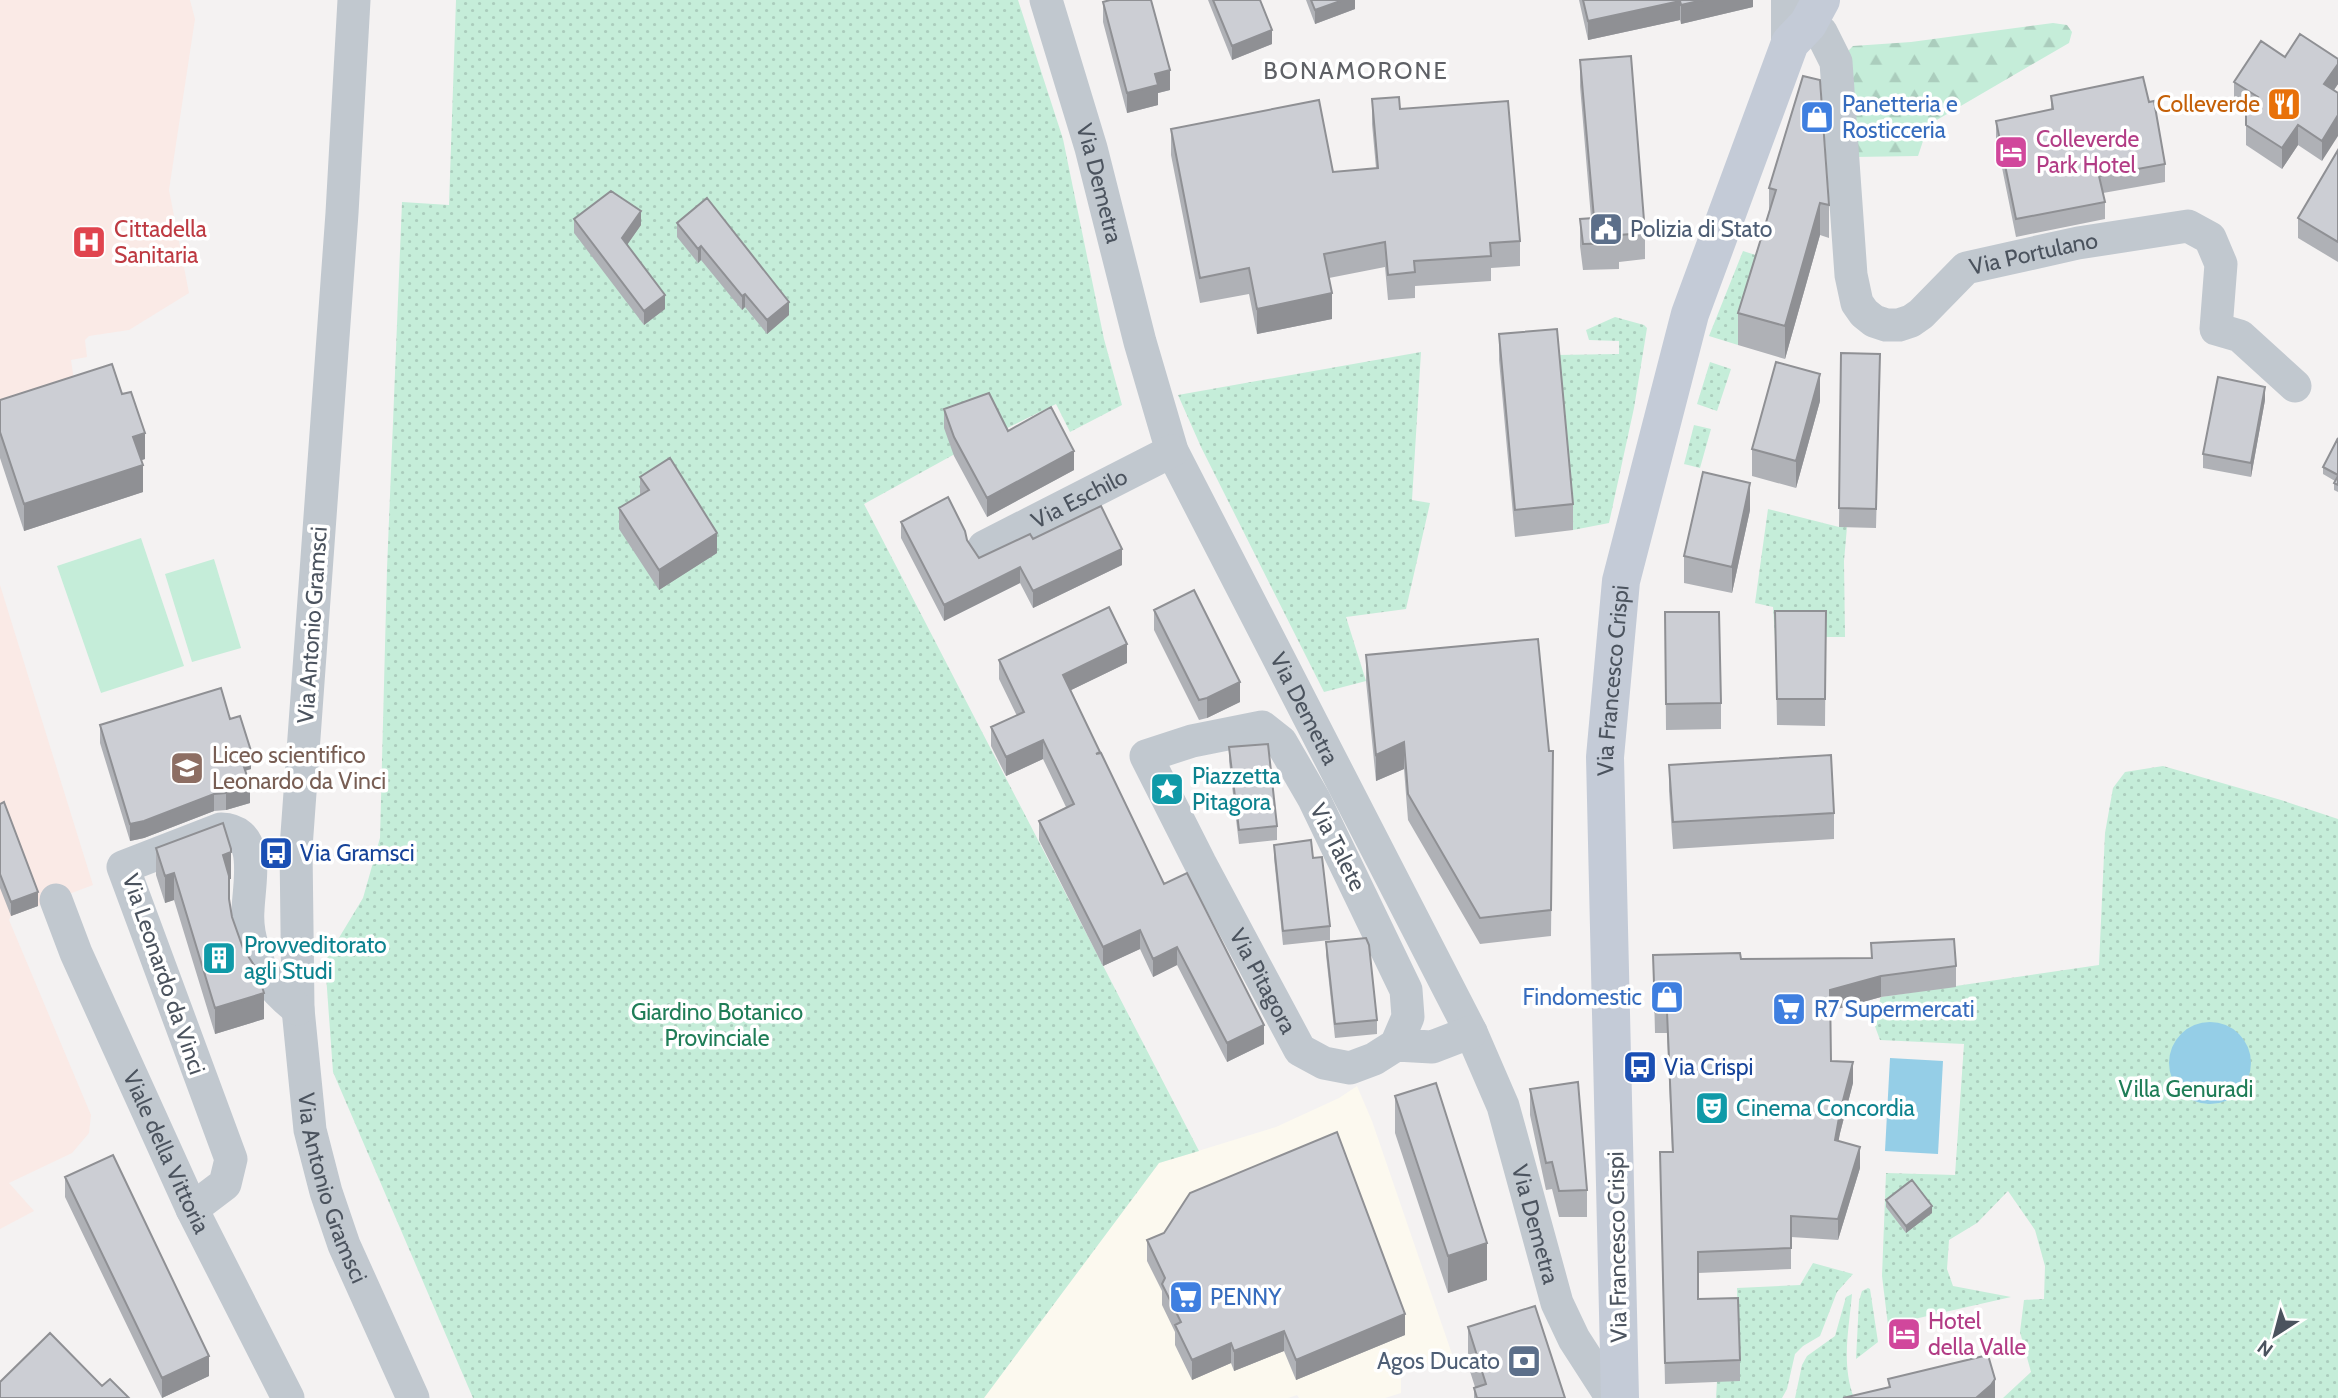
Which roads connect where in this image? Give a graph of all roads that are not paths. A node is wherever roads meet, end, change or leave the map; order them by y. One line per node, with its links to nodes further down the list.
1 (354, 0): 9 (street, Via Antonio Gramsci)
2 (1046, 0): 5 (street, Via Demetra)
3 (1802, 17): 4 (street, Via Portulano); 16 (main road, Via Francesco Crispi)
4 (2295, 386)
5 (1172, 451): 6 (street, Via Eschilo); 10 (street, Via Demetra)
6 (984, 547)
7 (1192, 741): 11 (street, Via Talete); 11 (street, Via Pitagora)
8 (56, 900): 12 (street, Viale della Vittoria)
9 (298, 1009): 12 (street, Via Leonardo da Vinci); 14 (street, Via Antonio Gramsci)
10 (1471, 1032): 11 (street); 15 (street, Via Demetra)
11 (1396, 1045)
12 (192, 1209): 13 (street, Viale della Vittoria)
13 (288, 1398)
14 (413, 1398)
15 (1612, 1398)
16 (1620, 1398)

